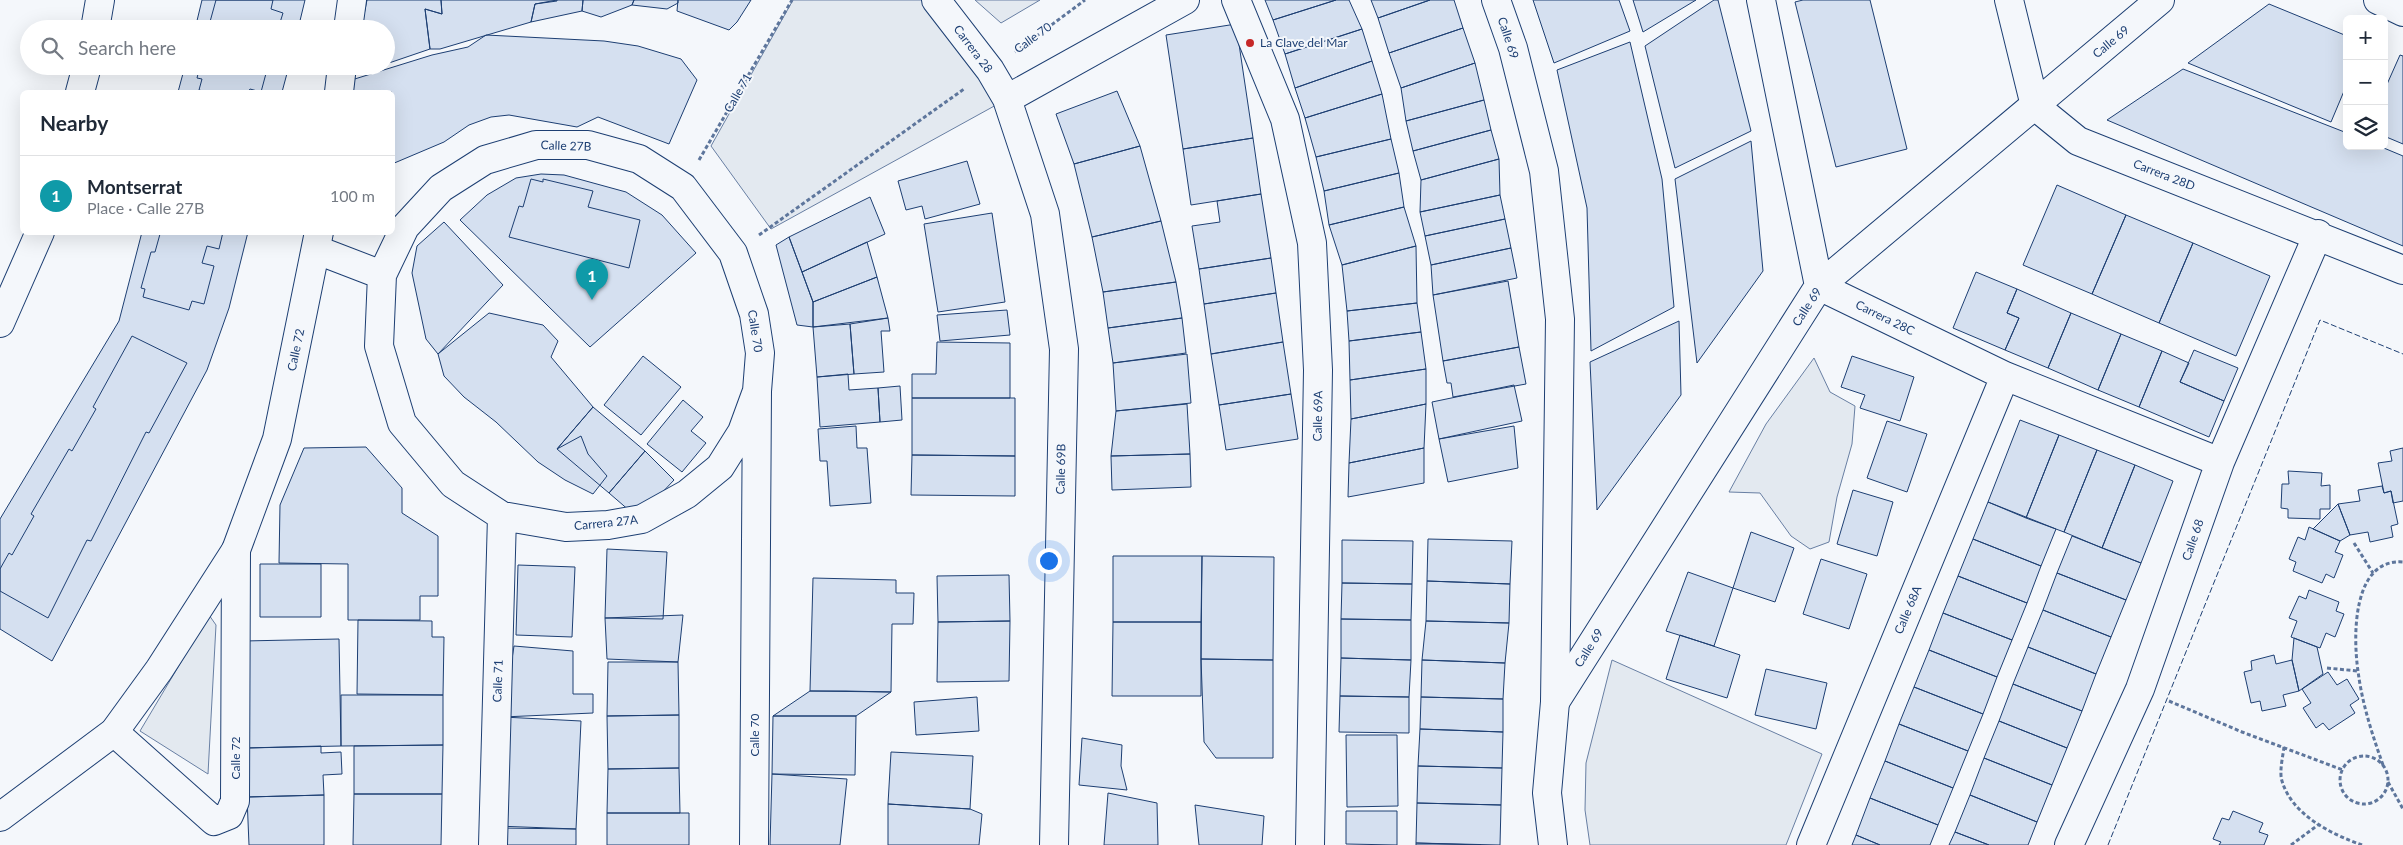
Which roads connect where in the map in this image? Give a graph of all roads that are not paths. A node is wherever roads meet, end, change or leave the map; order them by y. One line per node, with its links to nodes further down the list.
1 (100, 0): 12 (street)
2 (352, 0): 13 (street)
3 (936, 0): 18 (street, Carrera 28)
4 (1185, 0): 18 (street)
5 (1236, 0): 39 (street, Calle 69A)
6 (1496, 0): 33 (street, Calle 69)
7 (1761, 0): 26 (street)
8 (2009, 0): 19 (street)
9 (2160, 0): 19 (street, Calle 69)
10 (2378, 0): 11 (street)
11 (2403, 12)
12 (97, 20)
13 (349, 20)
14 (85, 75): 16 (street)
15 (341, 75): 17 (street)
16 (81, 90)
17 (339, 90)
18 (1007, 100): 38 (street, Calle 69B)
19 (2035, 106): 20 (street, Carrera 28D); 26 (street, Calle 69)
20 (2318, 234): 24 (street, Carrera 28D); 30 (street, Calle 68)
21 (39, 235): 27 (street)
22 (318, 241): 25 (street); 32 (street, Calle 72)
23 (734, 253): 25 (street, Calle 27B); 29 (street, Calle 70)
24 (2403, 270)
25 (382, 274): 31 (street, Carrera 27A)
26 (1819, 286): 28 (street, Carrera 28C); 33 (street, Calle 69)
27 (0, 323)
28 (2005, 376): 30 (street, Carrera 28C); 41 (street, Calle 68A)
29 (757, 391): 31 (street, Carrera 27A); 37 (street, Calle 70)
30 (2220, 462): 42 (street, Calle 68)
31 (502, 516): 36 (street, Calle 71)
32 (236, 550): 34 (street, Calle 72); 34 (street, Calle 72)
33 (1555, 702): 40 (street, Calle 69)
34 (114, 732): 35 (street, Calle 72)
35 (0, 817)
36 (494, 845)
37 (754, 845)
38 (1054, 845)
39 (1310, 845)
40 (1553, 845)
41 (1810, 845)
42 (2069, 845)

